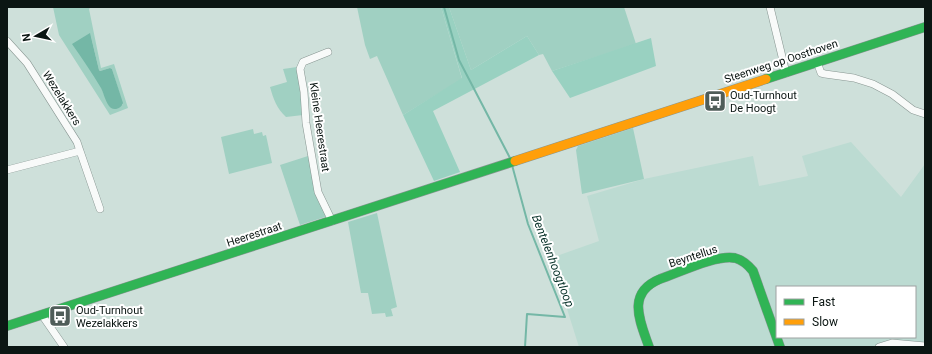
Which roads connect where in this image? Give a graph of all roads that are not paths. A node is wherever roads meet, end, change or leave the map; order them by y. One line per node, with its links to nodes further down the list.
1 (770, 7): 6 (street)
2 (925, 27): 5 (street, Steenweg op Oosthoven)
3 (7, 41): 8 (street, Wezelakkers)
4 (328, 52): 12 (street, Kleine Heerestraat)
5 (817, 62): 6 (street, Steenweg op Oosthoven); 7 (street)
6 (786, 73): 9 (street, Steenweg op Oosthoven)
7 (925, 114)
8 (80, 151): 10 (street); 11 (street, Wezelakkers)
9 (508, 163): 12 (street, Heerestraat)
10 (7, 170)
11 (100, 208)
12 (332, 221): 13 (street, Heerestraat)
13 (42, 316): 14 (street, Heerestraat); 17 (street)
14 (7, 326)
15 (776, 336): 18 (street, Beyntellus)
16 (925, 346): 19 (street)
17 (64, 347)
18 (649, 347)
19 (879, 347)

